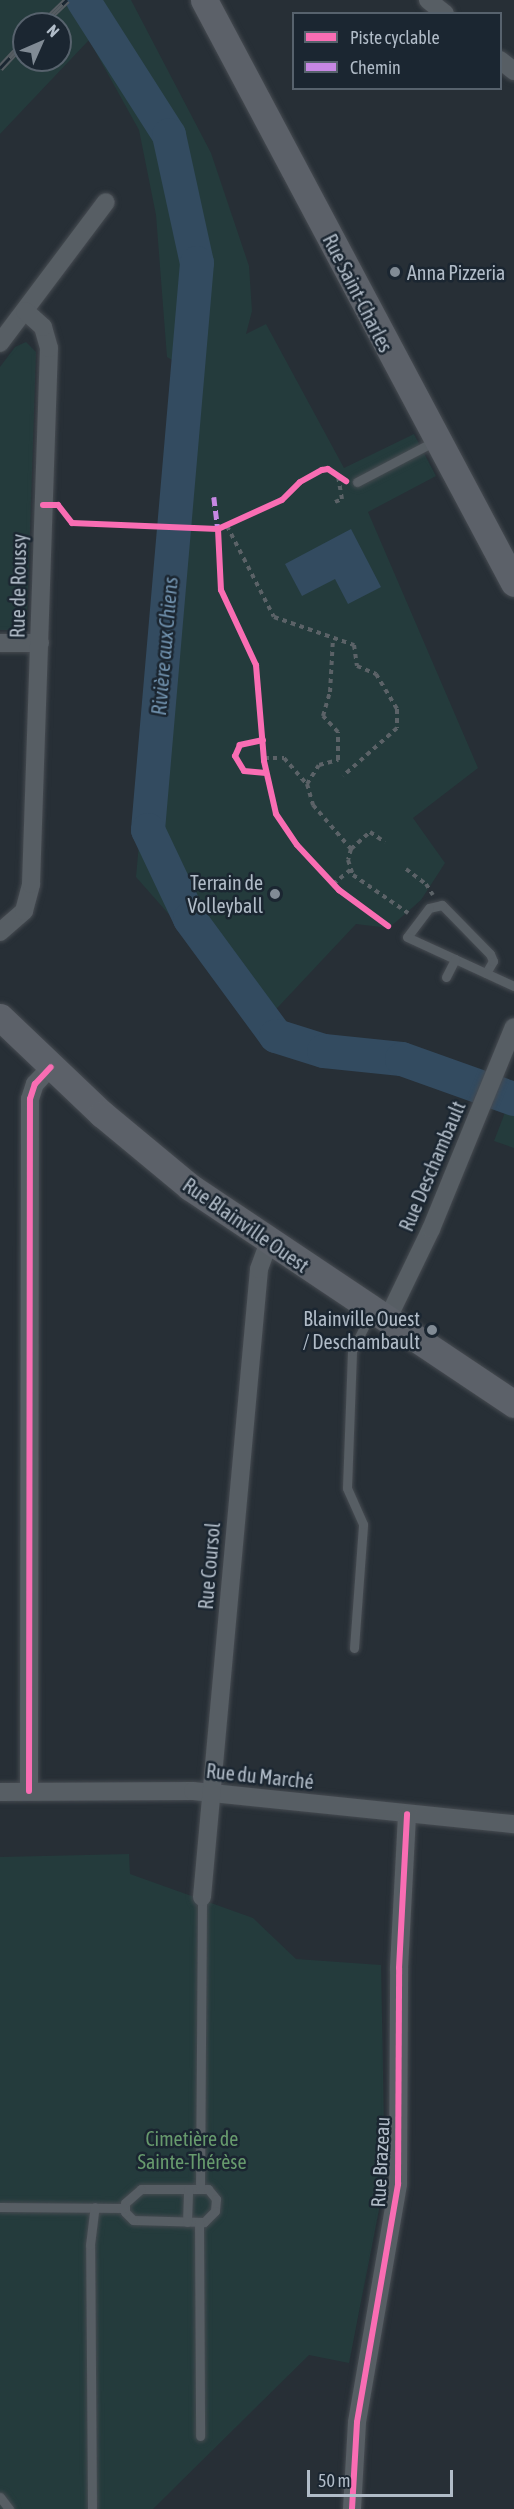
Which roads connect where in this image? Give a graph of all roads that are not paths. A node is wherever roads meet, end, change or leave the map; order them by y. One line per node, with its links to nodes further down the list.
1 (204, 0): 9 (street, Rue Saint-Charles)
2 (429, 0): 3 (street)
3 (443, 12)
4 (502, 61): 5 (street)
5 (514, 71)
6 (106, 202): 7 (street)
7 (25, 311): 8 (street); 13 (street, Rue de Roussy)
8 (1, 340)
9 (436, 441): 10 (lane); 11 (street, Rue Saint-Charles)
10 (357, 482)
11 (514, 583)
12 (0, 643): 13 (street)
13 (40, 643): 14 (street, Rue de Roussy)
14 (0, 932)
15 (455, 959): 16 (lane); 16 (lane); 17 (lane)
16 (486, 973): 18 (lane)
17 (446, 977)
18 (514, 986)
19 (0, 1017): 21 (street, Rue Blainville Ouest)
20 (514, 1027): 23 (street, Rue Deschambault)
21 (51, 1067): 22 (street, Rue Blainville Ouest); 26 (street)
22 (269, 1242): 23 (street, Rue Blainville Ouest); 28 (street, Rue Coursol)
23 (379, 1316): 24 (street, Rue Blainville Ouest); 25 (lane)
24 (514, 1404)
25 (354, 1648)
26 (29, 1791): 27 (street, Rue du Marché); 28 (street, Rue du Marché)
27 (0, 1792)
28 (210, 1793): 29 (street, Rue du Marché); 31 (street, Rue Coursol)
29 (407, 1814): 30 (street, Rue du Marché); 43 (street, Rue Brazeau)
30 (514, 1824)
31 (202, 1897): 33 (lane)
32 (188, 2188): 33 (lane); 36 (lane); 37 (lane)
33 (200, 2188): 38 (lane)
34 (0, 2207): 35 (lane)
35 (94, 2208): 36 (lane); 42 (lane)
36 (124, 2208): 37 (lane)
37 (187, 2222): 38 (lane)
38 (199, 2222): 39 (lane)
39 (200, 2436)
40 (0, 2497): 41 (lane)
41 (9, 2509)
42 (92, 2509)
43 (352, 2509)

